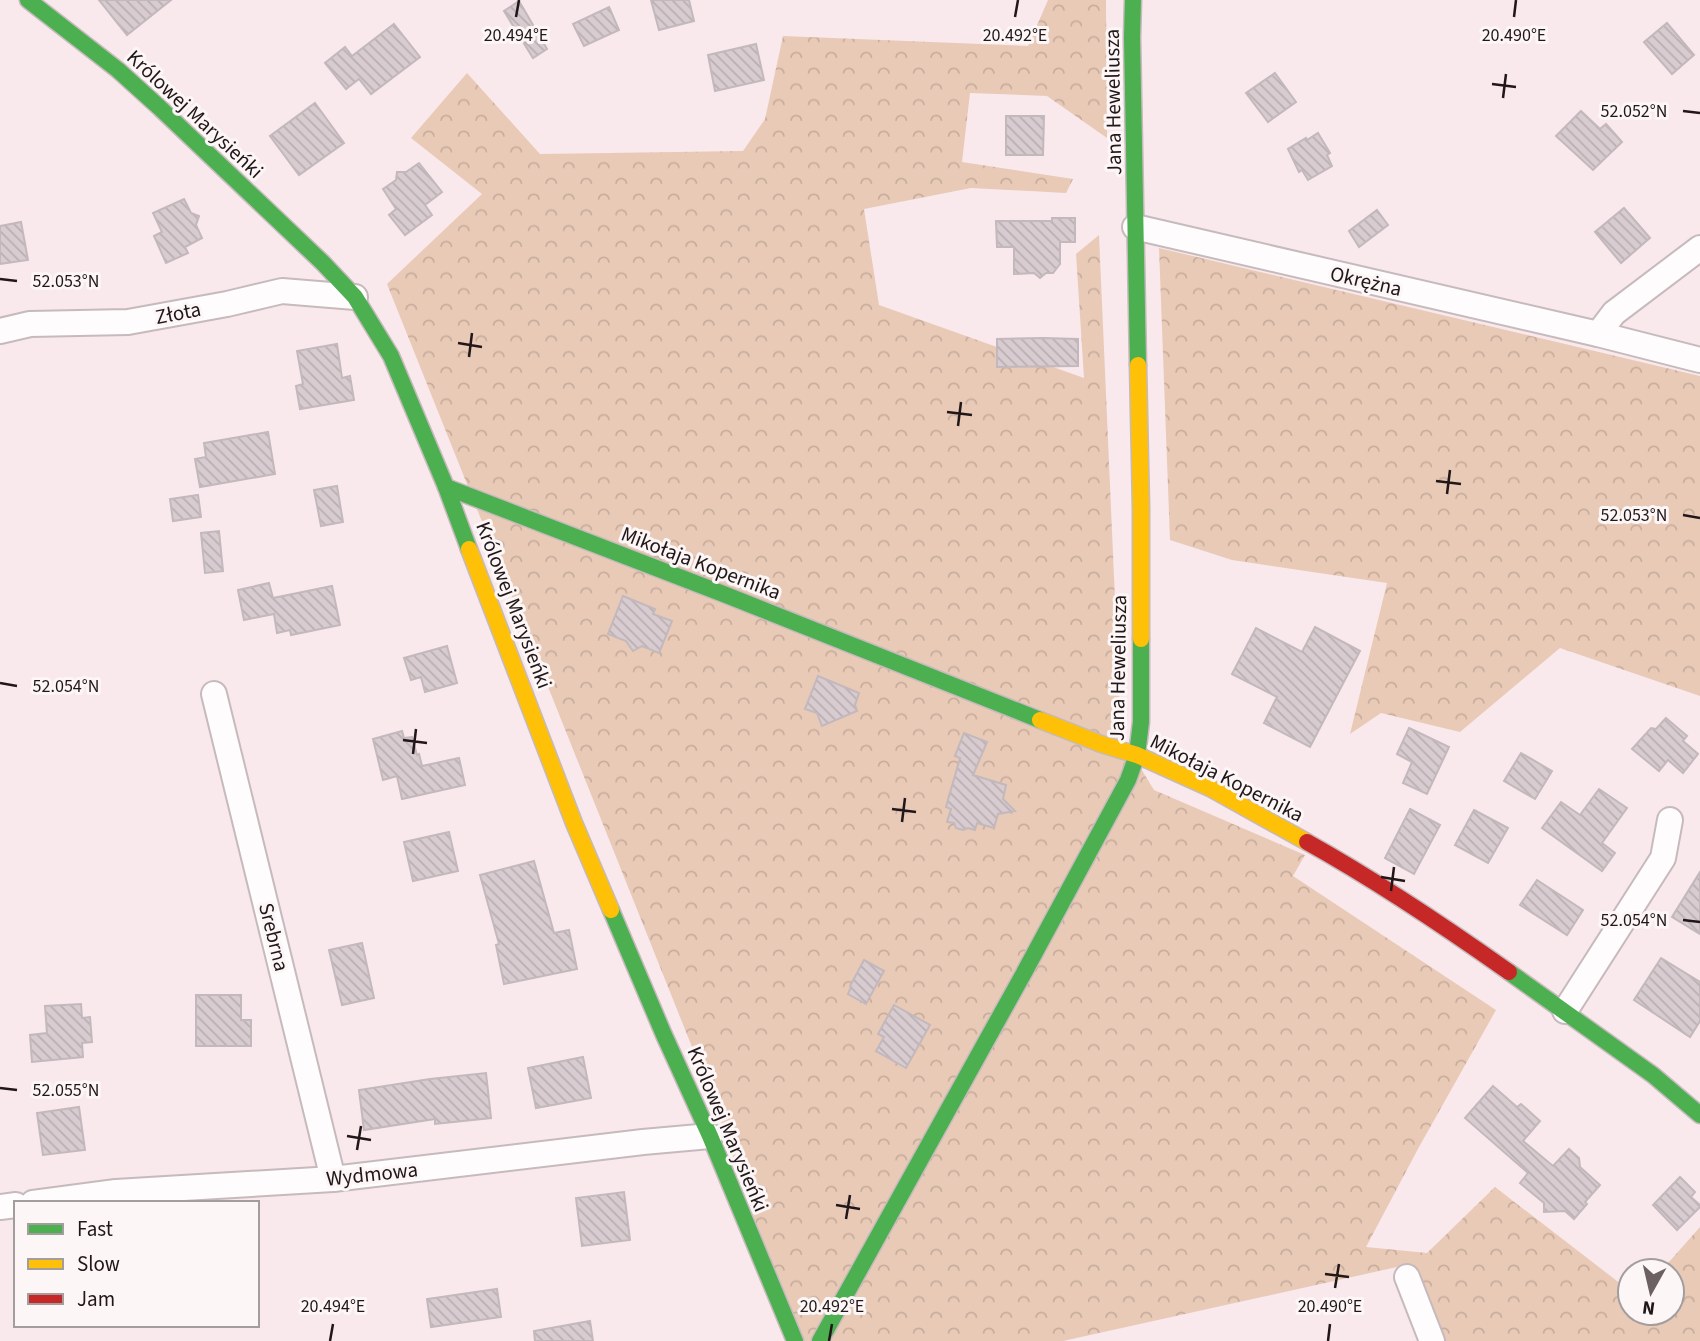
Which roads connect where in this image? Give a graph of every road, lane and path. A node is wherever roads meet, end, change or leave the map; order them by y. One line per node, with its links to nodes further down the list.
1 (28, 0): 5 (street, Królowej Marysieńki)
2 (1133, 0): 3 (street, Jana Heweliusza)
3 (1135, 227): 7 (street, Okrężna); 11 (street, Jana Heweliusza)
4 (1700, 248): 7 (street)
5 (355, 297): 6 (street, Złota); 9 (street, Królowej Marysieńki)
6 (0, 331)
7 (1598, 334): 8 (street, Okrężna)
8 (1700, 360)
9 (446, 487): 11 (street, Mikołaja Kopernika); 15 (street, Królowej Marysieńki)
10 (214, 694): 16 (street, Srebrna)
11 (1137, 755): 13 (street, Mikołaja Kopernika); 20 (street, Jana Heweliusza)
12 (1670, 820): 13 (street)
13 (1565, 1011): 14 (street, Mikołaja Kopernika)
14 (1700, 1115)
15 (710, 1136): 16 (street, Wydmowa); 19 (street, Królowej Marysieńki)
16 (333, 1179): 17 (street, Wydmowa)
17 (48, 1201)
18 (1407, 1277): 21 (street)
19 (796, 1341)
20 (820, 1341)
21 (1432, 1341)

